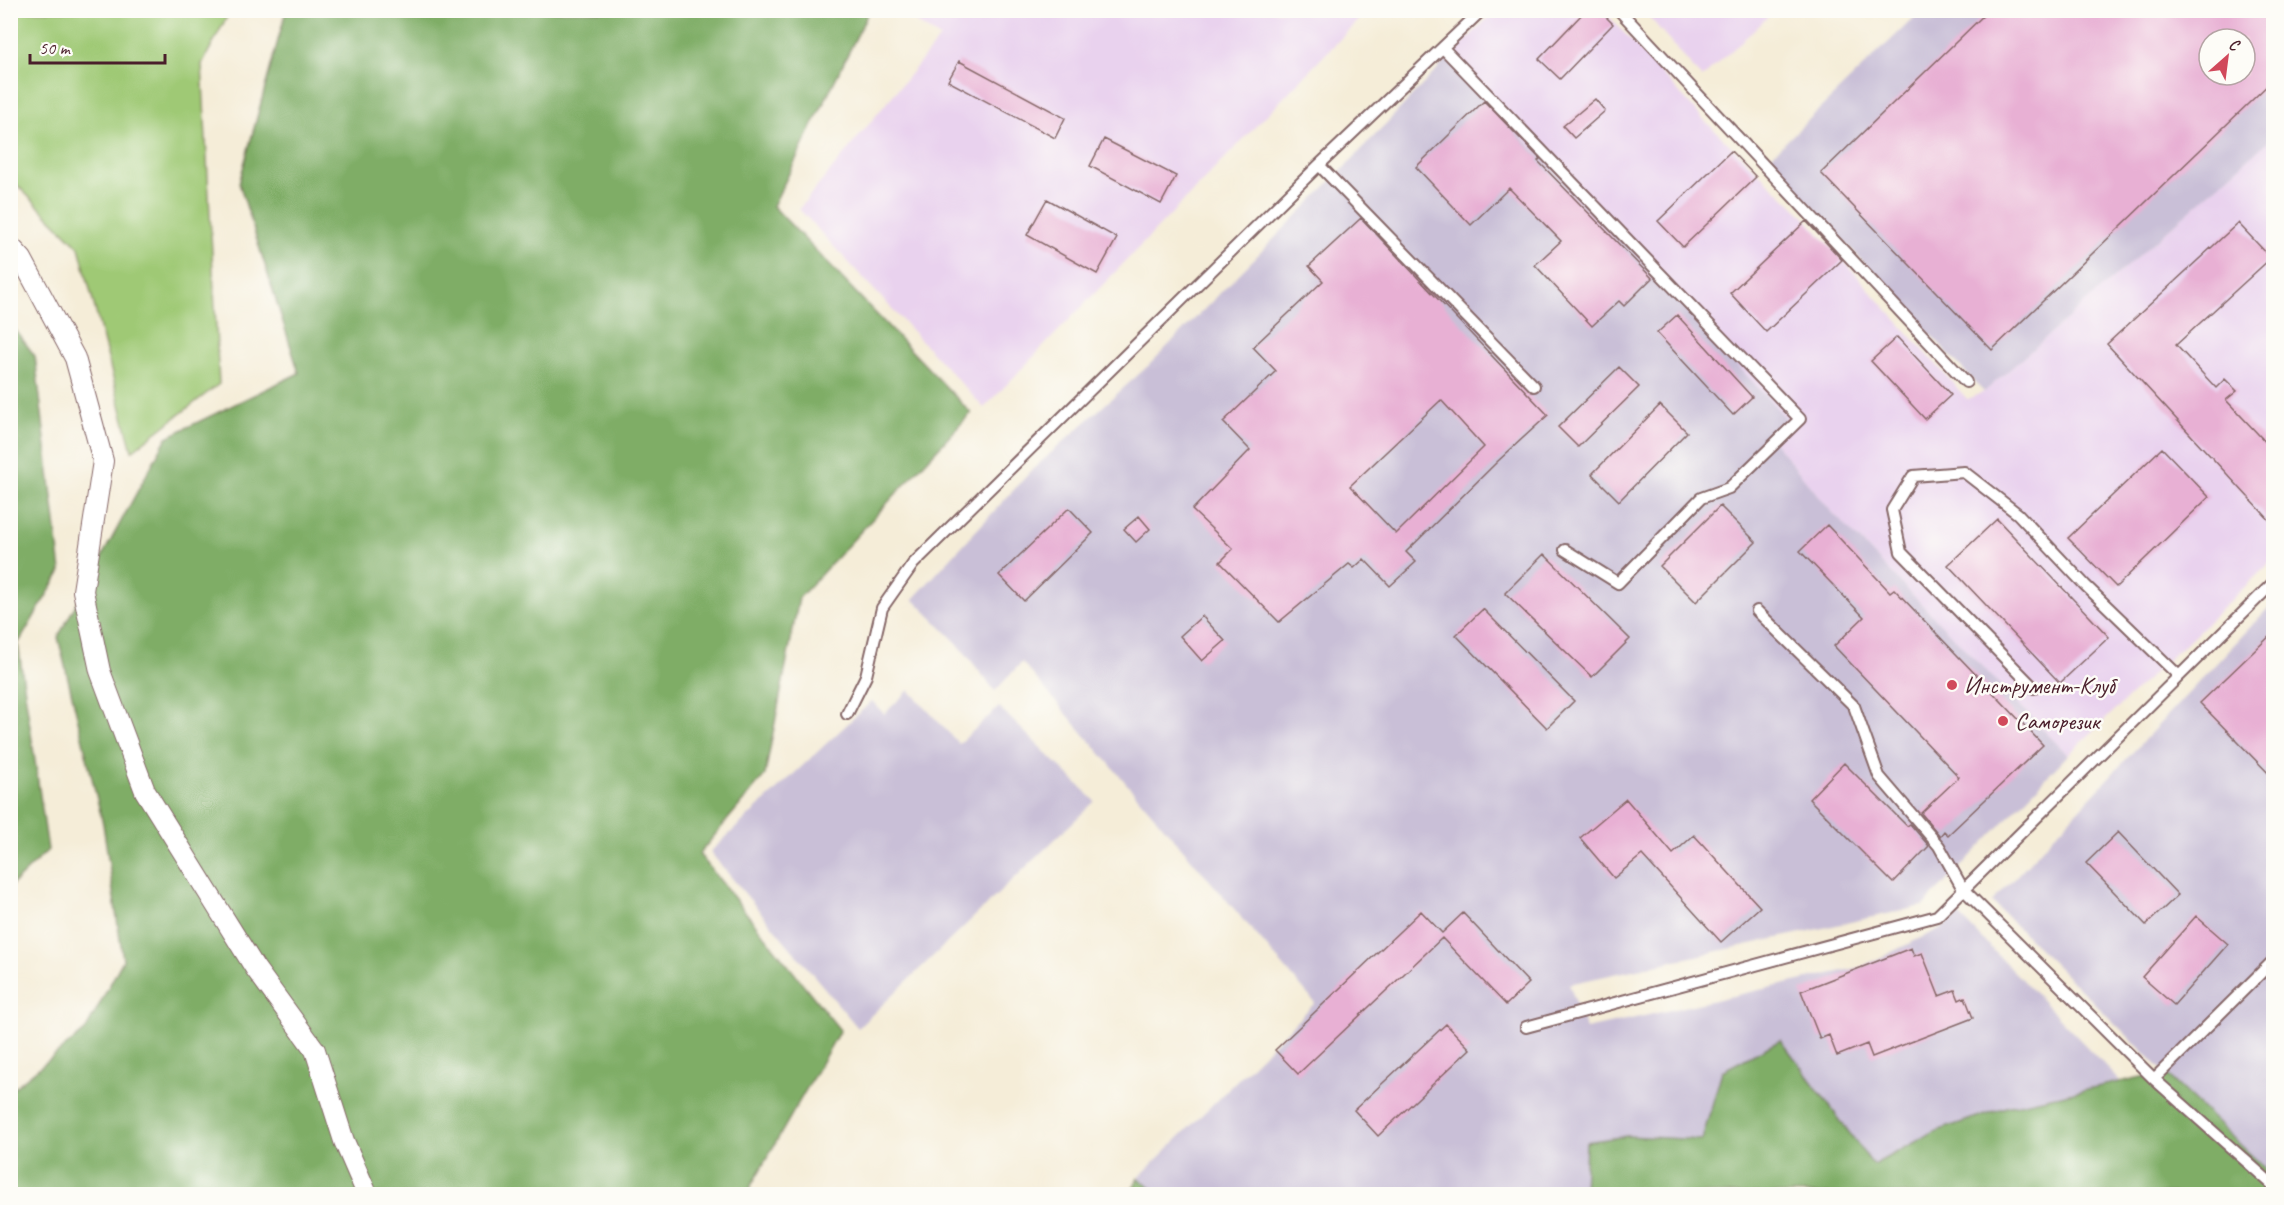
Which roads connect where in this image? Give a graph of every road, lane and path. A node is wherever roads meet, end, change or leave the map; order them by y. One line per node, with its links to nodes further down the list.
1 (1482, 10): 3 (lane)
2 (1618, 10): 6 (lane)
3 (1443, 48): 4 (lane); 8 (lane)
4 (1319, 165): 7 (lane); 13 (lane)
5 (10, 246): 19 (street)
6 (1966, 382)
7 (1534, 386)
8 (1565, 550)
9 (2274, 582): 11 (lane)
10 (1757, 611): 14 (lane)
11 (2179, 676): 12 (lane); 14 (lane)
12 (2034, 688)
13 (847, 714)
14 (1964, 890): 16 (lane); 17 (lane)
15 (2274, 960): 17 (lane)
16 (1526, 1027)
17 (2154, 1079): 18 (lane)
18 (2274, 1186)
19 (367, 1194)

